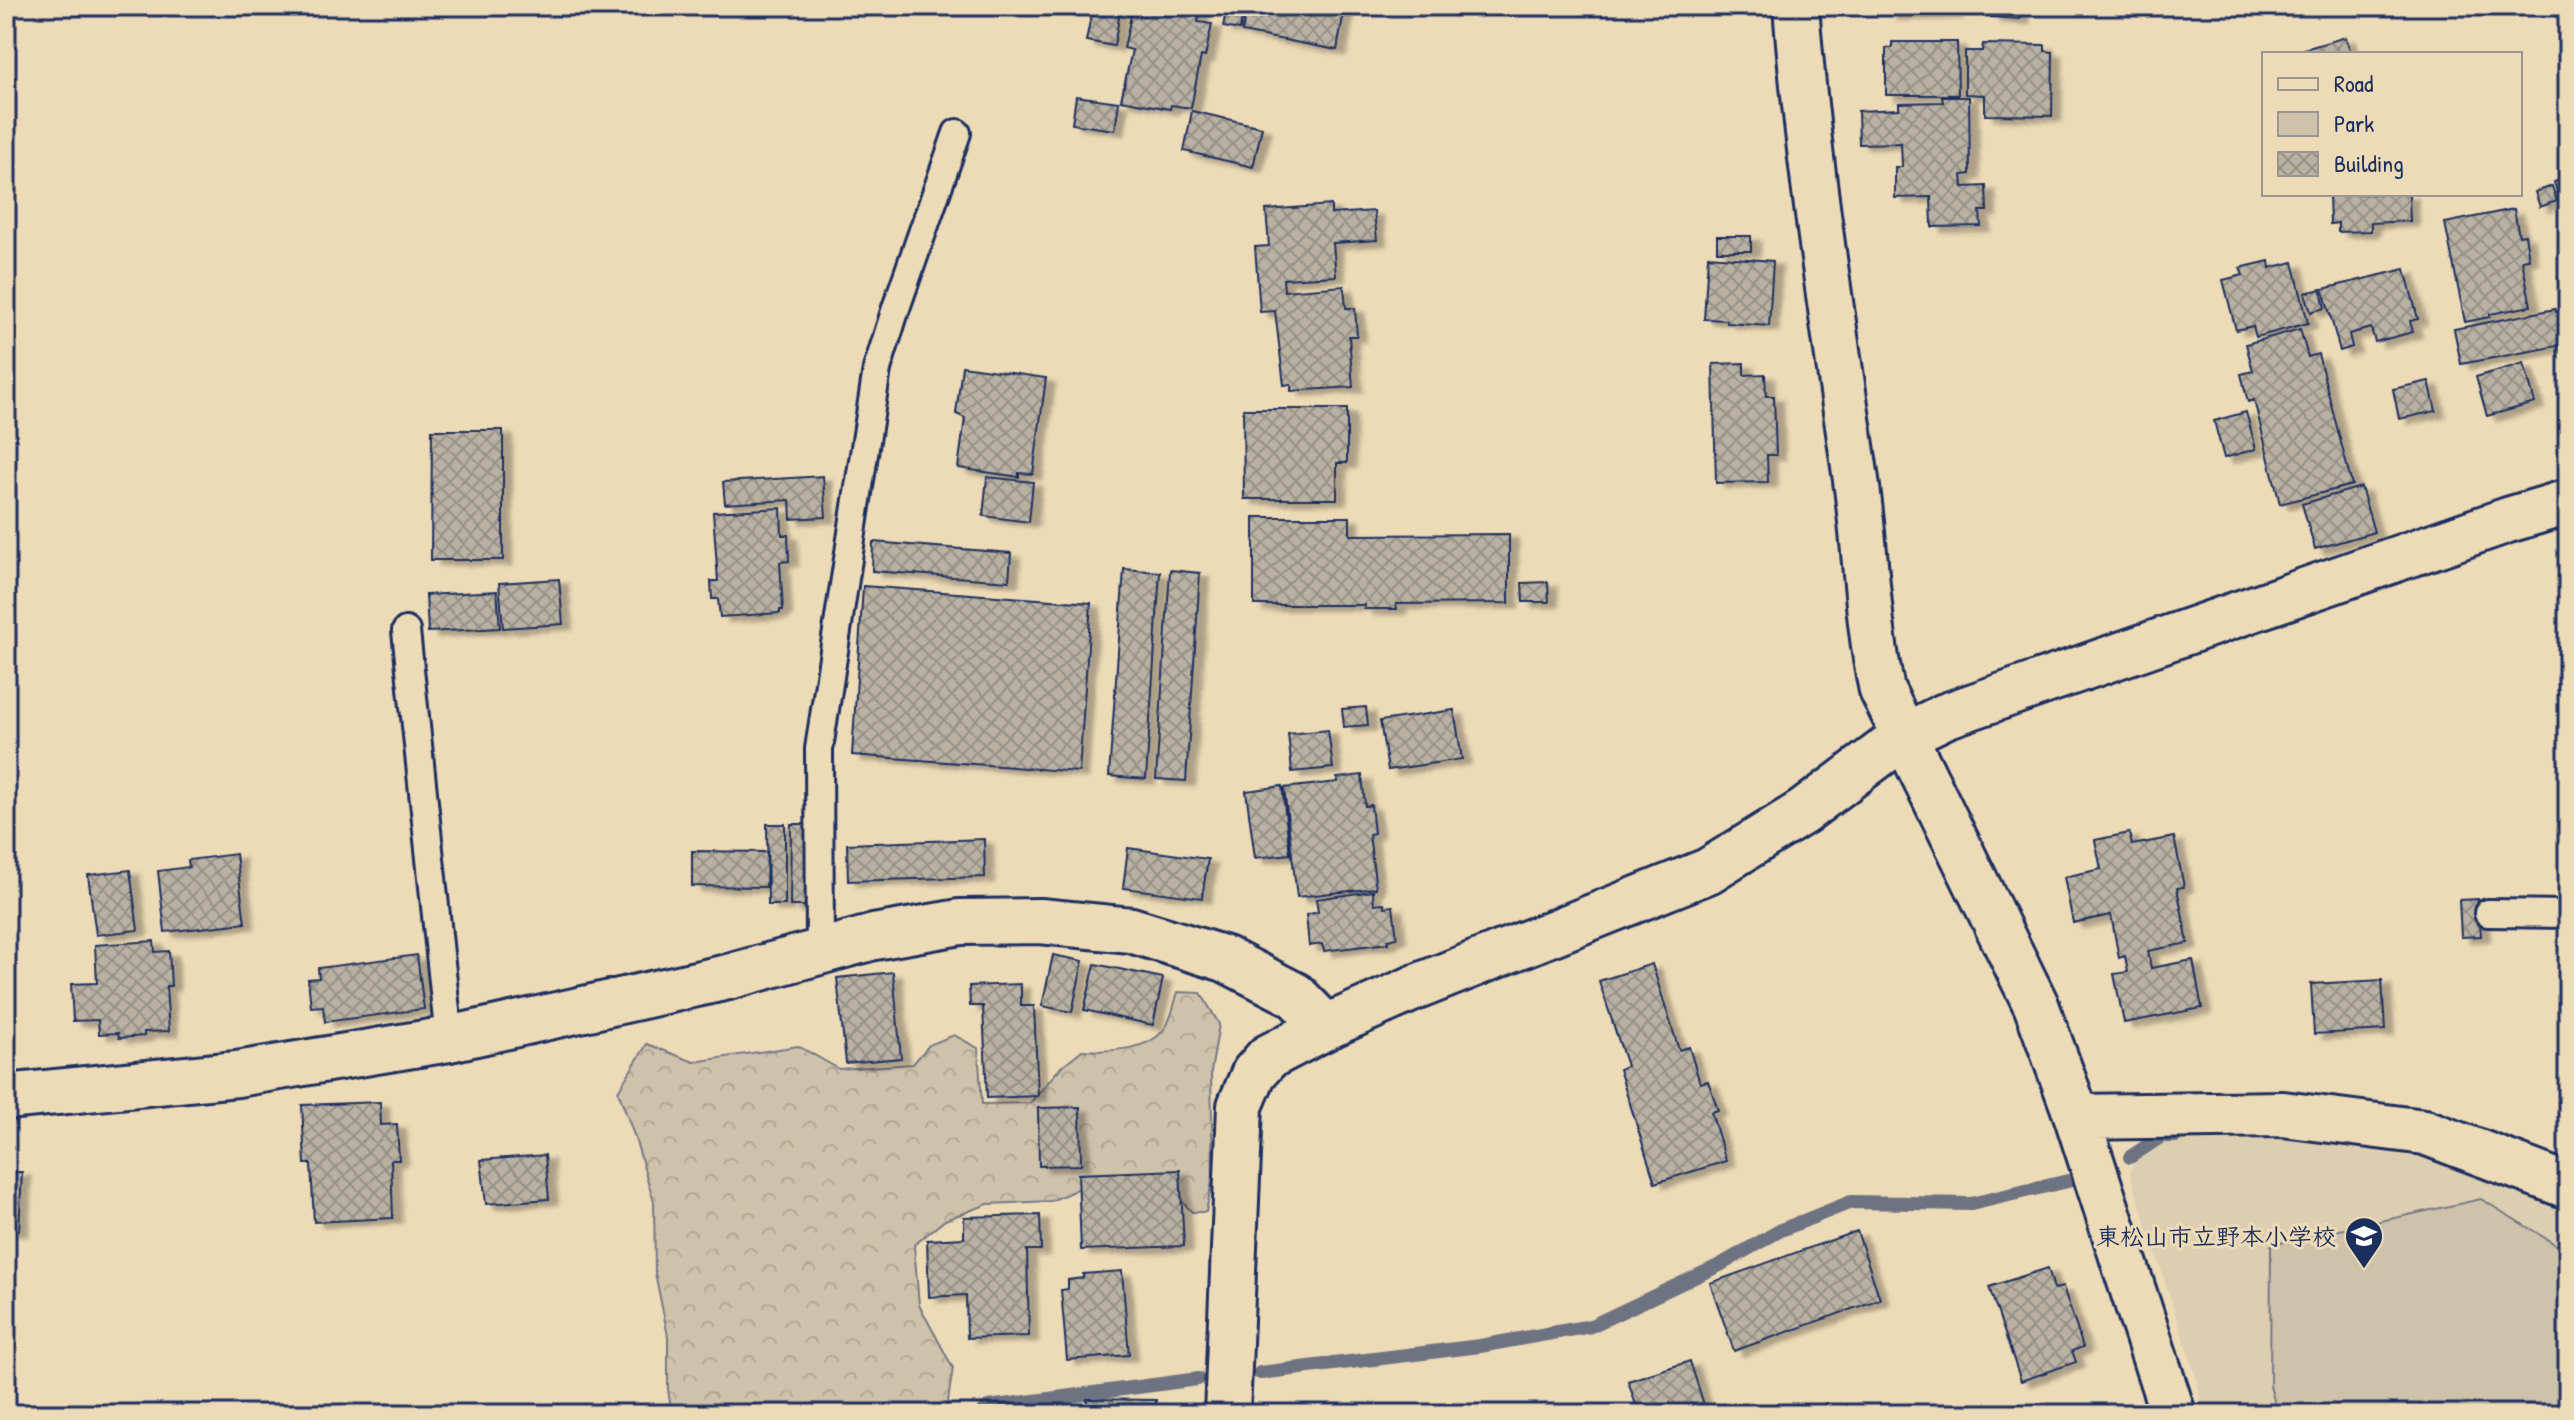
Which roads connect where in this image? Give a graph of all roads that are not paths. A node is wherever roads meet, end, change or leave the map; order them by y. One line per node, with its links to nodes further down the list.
1 (1796, 6): 5 (street)
2 (957, 133): 8 (lane)
3 (2568, 502): 5 (street)
4 (406, 631): 10 (lane)
5 (1904, 736): 9 (street); 12 (street)
6 (2488, 913): 7 (lane)
7 (2568, 914)
8 (820, 952): 9 (street); 10 (street)
9 (1326, 1027): 14 (street)
10 (449, 1039): 11 (street)
11 (6, 1097)
12 (2077, 1117): 13 (street); 15 (street)
13 (2568, 1186)
14 (1227, 1414)
15 (2173, 1414)

